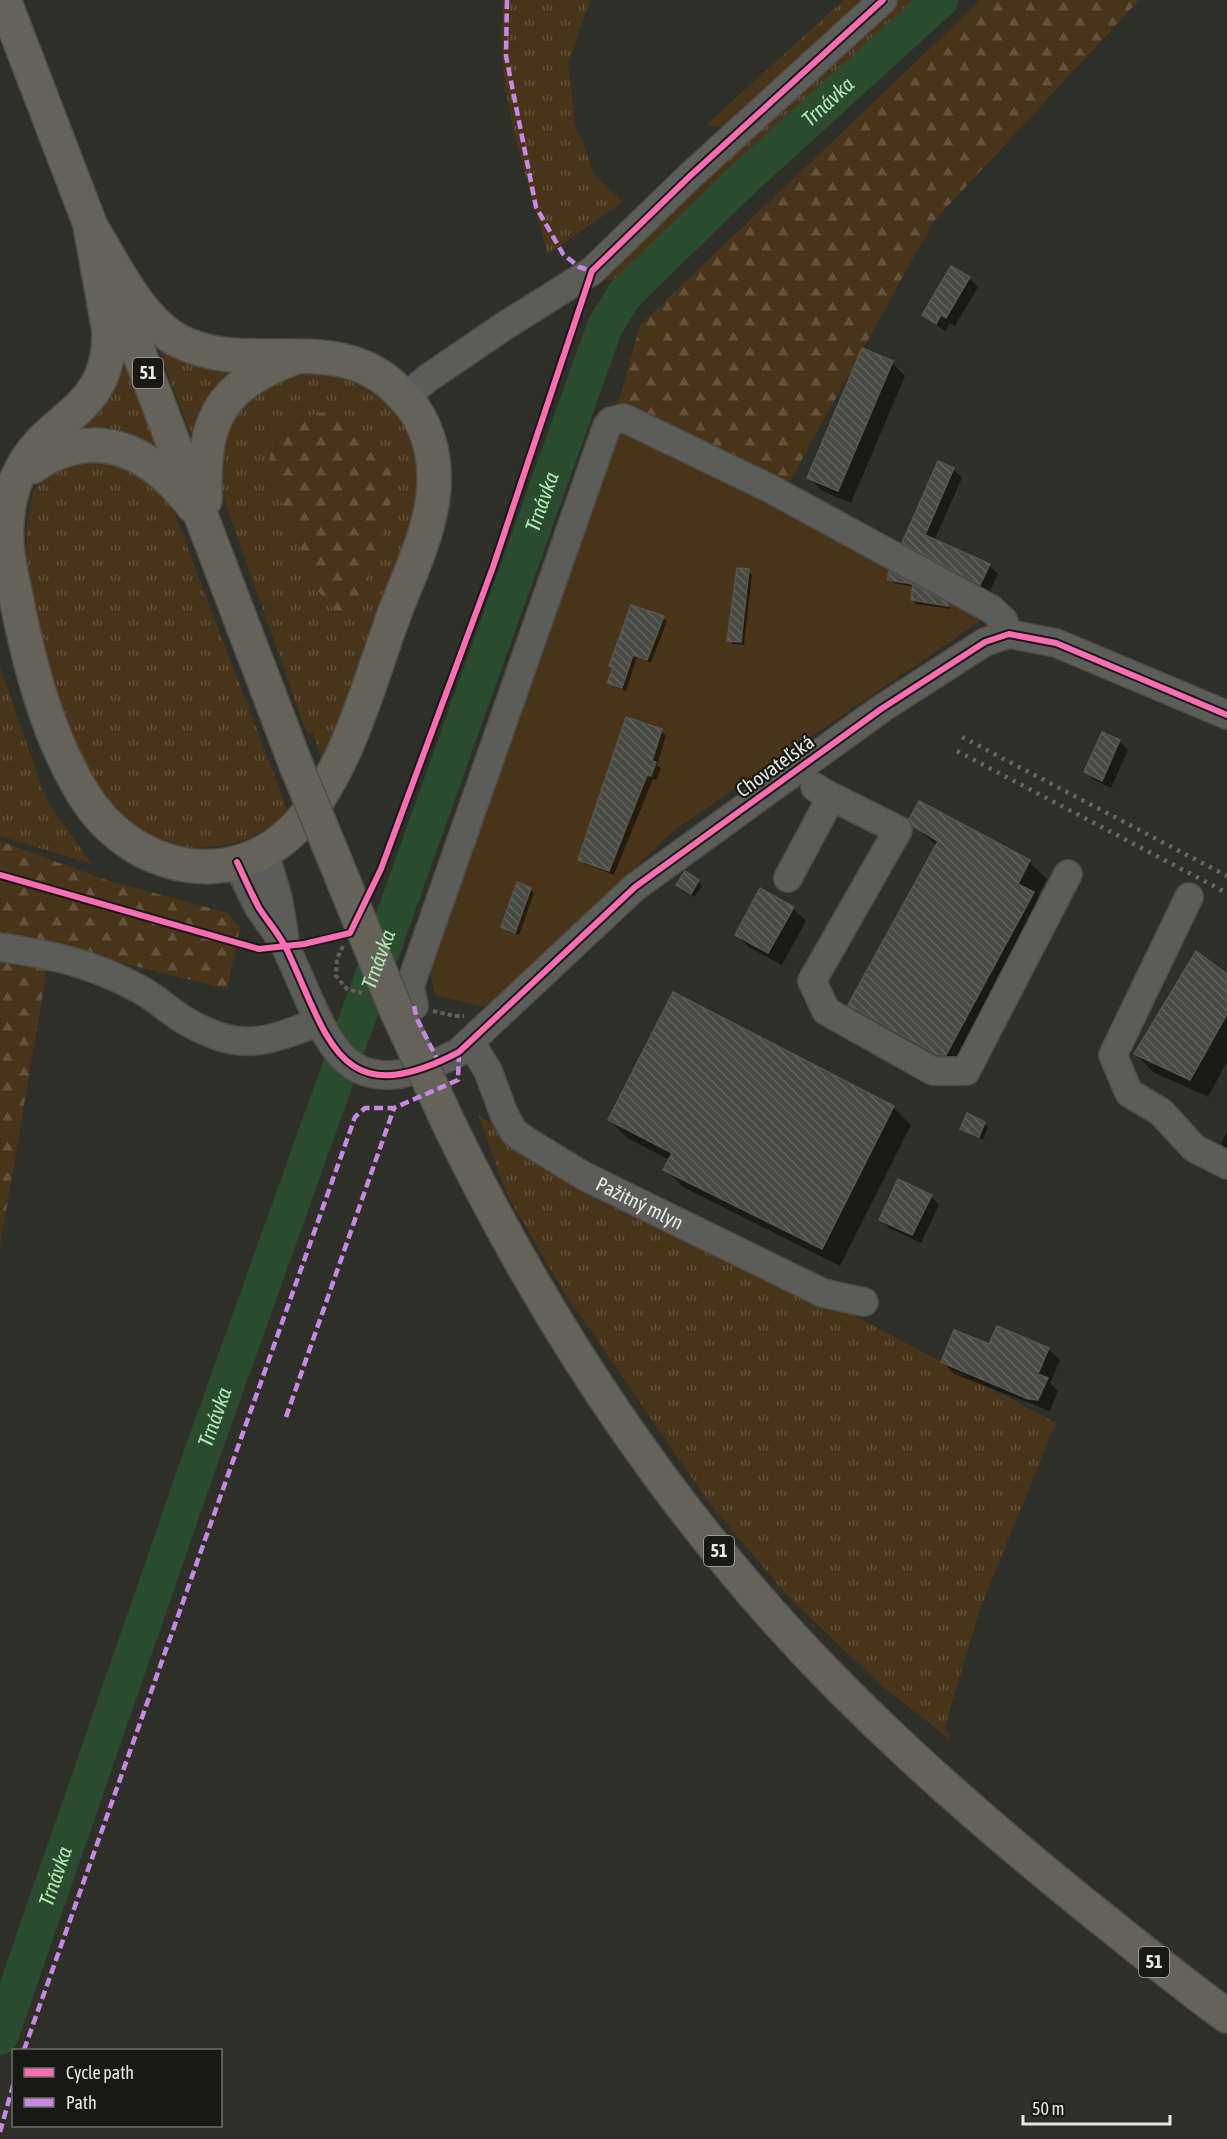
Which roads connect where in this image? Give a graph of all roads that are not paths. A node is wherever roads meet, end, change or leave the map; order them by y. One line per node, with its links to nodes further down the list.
1 (4, 0): 3 (main road, 51)
2 (883, 0): 5 (street)
3 (90, 225): 4 (main road); 6 (main road); 7 (main road, 51)
4 (303, 355): 5 (main road); 7 (main road)
5 (405, 397): 12 (main road)
6 (17, 480): 7 (main road); 12 (main road)
7 (206, 522): 22 (main road, 51, bridge)
8 (1009, 634): 9 (street); 10 (street, Chovateľská); 17 (street)
9 (1227, 714)
10 (795, 772): 11 (street); 19 (street, Chovateľská)
11 (824, 793): 13 (street); 14 (street)
12 (251, 856): 18 (street)
13 (1068, 874)
14 (788, 878)
15 (1189, 897): 20 (street)
16 (0, 947): 18 (street)
17 (414, 1006)
18 (323, 1032): 19 (street, Chovateľská)
19 (471, 1043): 21 (street, Pažitný mlyn)
20 (1227, 1164)
21 (864, 1302)
22 (1084, 1904): 23 (main road, 51); 24 (main road, 51)
23 (1227, 1994)
24 (1227, 2016)

